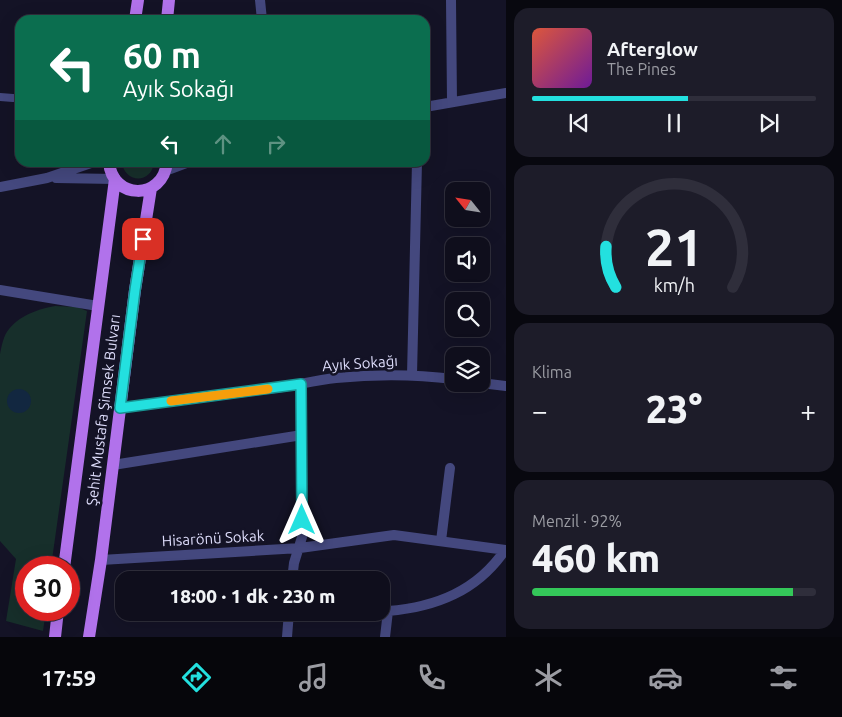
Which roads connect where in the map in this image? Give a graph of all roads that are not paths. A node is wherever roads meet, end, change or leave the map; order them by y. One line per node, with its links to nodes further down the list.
1 (138, 0): 5 (main road)
2 (169, 0): 6 (main road)
3 (260, 0): 7 (street)
4 (451, 0): 11 (street)
5 (136, 15)
6 (168, 15)
7 (262, 15)
8 (506, 92): 11 (street)
9 (0, 97): 10 (lane)
10 (12, 98)
11 (452, 102): 12 (street)
12 (430, 106)
13 (79, 167): 17 (street)
14 (110, 167): 18 (main road)
15 (166, 167): 20 (main road)
16 (417, 167): 23 (street)
17 (47, 178): 18 (street); 19 (street)
18 (115, 179): 20 (main road); 22 (main road, Şehit Mustafa Şimsek Bulvarı)
19 (0, 187)
20 (152, 188): 28 (main road, Şehit Mustafa Şimsek Bulvarı)
21 (0, 290): 22 (street)
22 (98, 306): 35 (main road, Şehit Mustafa Şimsek Bulvarı)
23 (412, 375): 24 (street, Ayık Sokağı); 25 (street, Ayık Sokağı)
24 (445, 378)
25 (301, 384): 28 (street, Ayık Sokağı); 29 (street)
26 (490, 384): 27 (street)
27 (506, 386)
28 (120, 408): 30 (main road, Şehit Mustafa Şimsek Bulvarı)
29 (302, 435): 30 (street); 33 (street)
30 (113, 465): 36 (main road, Şehit Mustafa Şimsek Bulvarı)
31 (450, 468): 32 (street)
32 (441, 541): 33 (street, Hisarönü Sokak); 34 (street, Hisarönü Sokak)
33 (300, 548): 36 (street, Hisarönü Sokak); 37 (street)
34 (506, 550): 43 (street)
35 (66, 556)
36 (101, 560): 41 (main road, Şehit Mustafa Şimsek Bulvarı)
37 (293, 571)
38 (57, 621): 40 (main road)
39 (288, 621): 42 (street)
40 (55, 637)
41 (89, 637)
42 (287, 637)
43 (385, 637)

